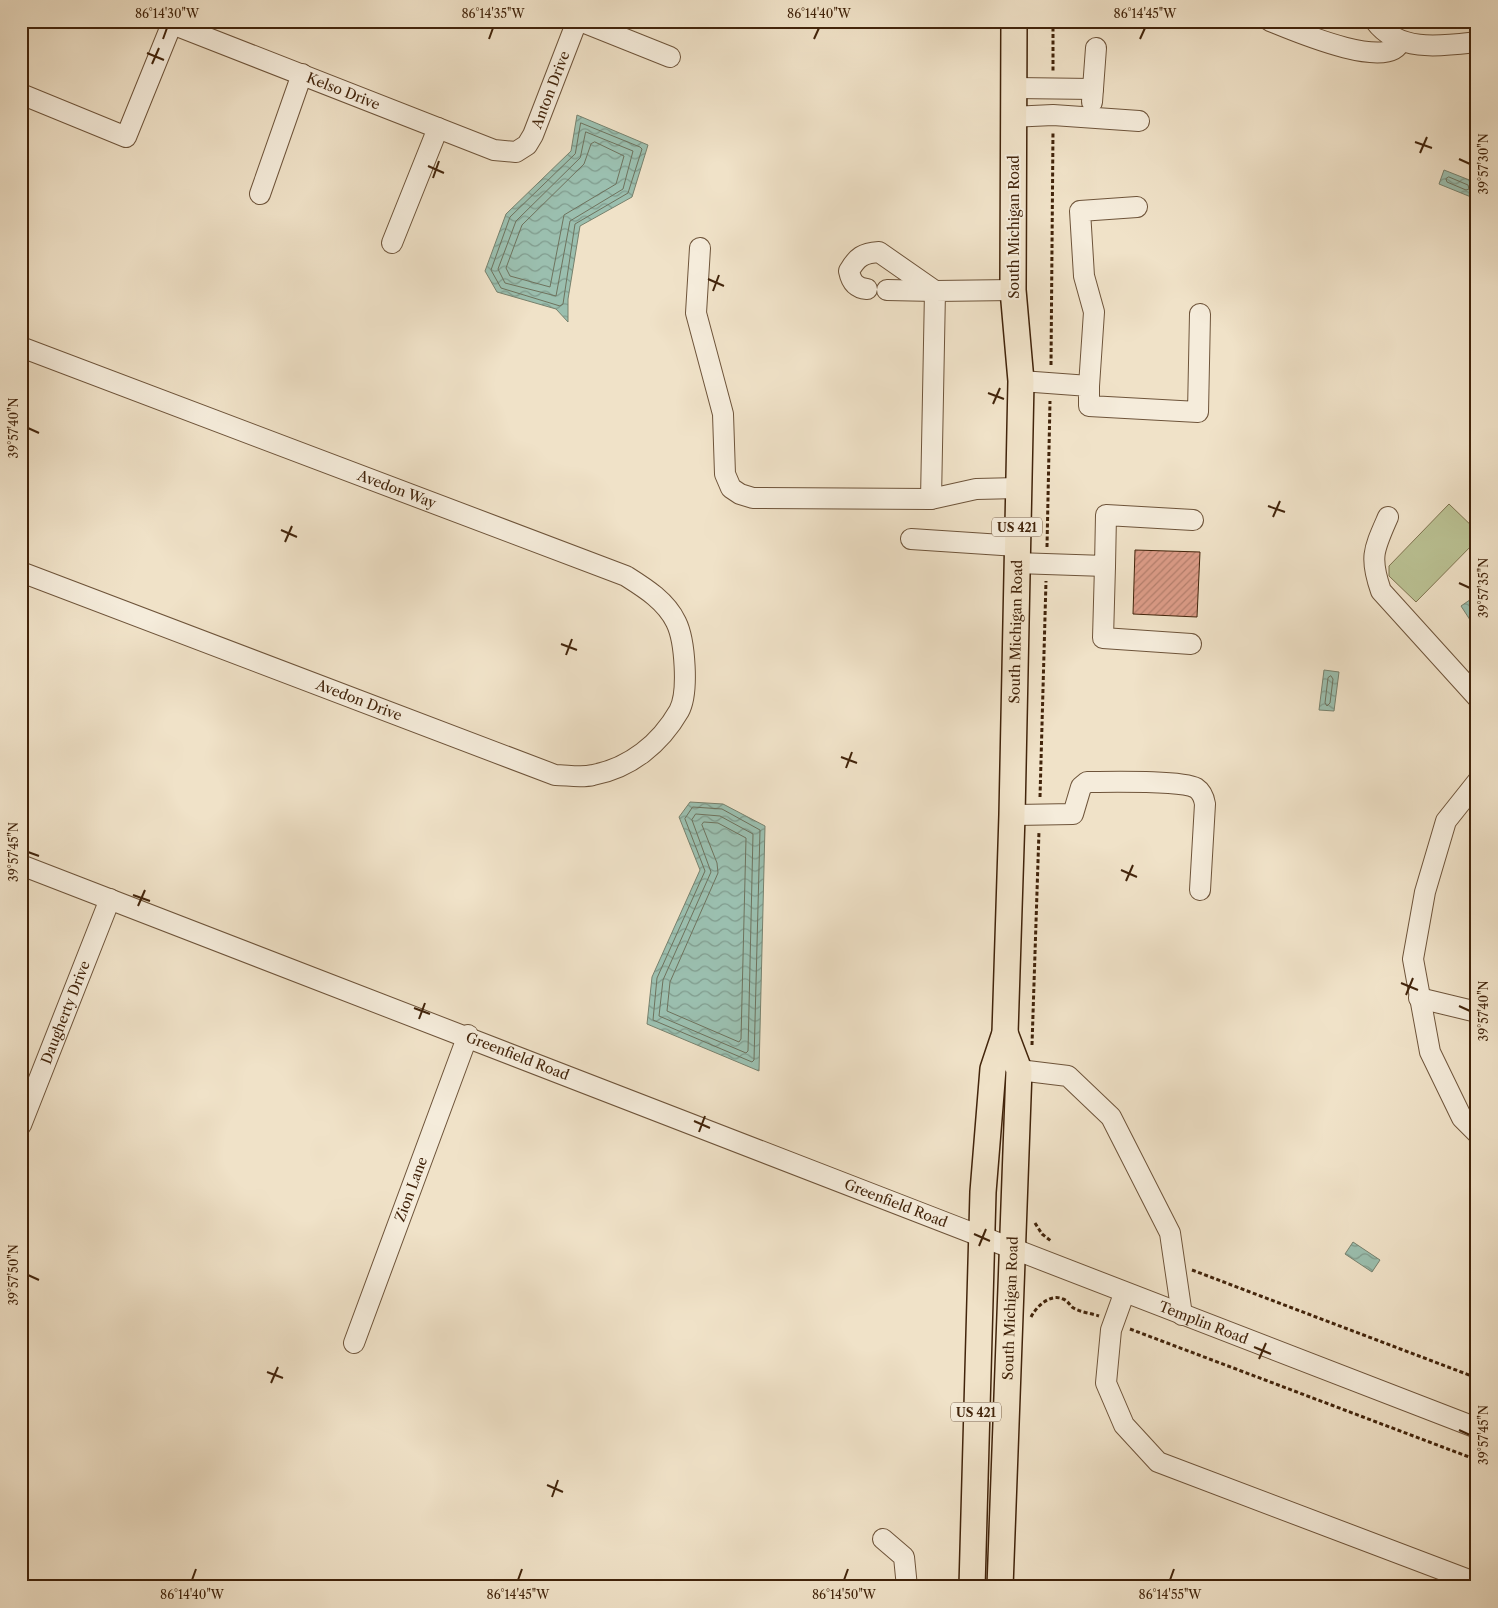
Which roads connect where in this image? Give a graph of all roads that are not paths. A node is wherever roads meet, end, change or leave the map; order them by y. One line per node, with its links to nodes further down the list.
1 (579, 21): 9 (street); 18 (street, Anton Drive)
2 (1014, 21): 11 (main road, South Michigan Road / US 421)
3 (1270, 21): 6 (street)
4 (1375, 21): 6 (street)
5 (173, 22): 10 (street, Kelso Drive); 13 (street)
6 (1400, 41): 7 (street)
7 (1477, 42)
8 (1096, 48): 12 (street)
9 (670, 58)
10 (302, 74): 17 (street, Kelso Drive); 19 (street)
11 (1014, 88): 12 (street); 15 (main road, South Michigan Road / US 421)
12 (1093, 90): 14 (street)
13 (21, 94)
14 (1091, 116): 15 (street); 16 (street)
15 (1014, 117): 25 (main road, South Michigan Road / US 421)
16 (1139, 121)
17 (438, 128): 18 (street, Kelso Drive); 21 (street)
18 (516, 152)
19 (260, 194)
20 (1137, 207): 30 (street)
21 (392, 243)
22 (700, 248): 32 (street)
23 (867, 289): 26 (street)
24 (887, 290): 26 (street)
25 (1013, 290): 26 (street); 29 (main road, South Michigan Road / US 421)
26 (935, 291): 32 (street)
27 (1200, 314): 30 (street)
28 (21, 348): 41 (street, Avedon Way)
29 (1021, 381): 30 (street); 31 (main road, South Michigan Road / US 421)
30 (1089, 386)
31 (1018, 488): 32 (street); 36 (main road, South Michigan Road / US 421)
32 (931, 499)
33 (1388, 517): 40 (street)
34 (1193, 520): 37 (street)
35 (912, 539): 36 (street)
36 (1017, 554): 37 (street); 43 (main road, South Michigan Road / US 421)
37 (1105, 566): 39 (street)
38 (21, 572): 41 (street, Avedon Drive)
39 (1191, 644)
40 (1477, 697)
41 (680, 710)
42 (1477, 782): 47 (street)
43 (1012, 815): 45 (street); 49 (main road, South Michigan Road / US 421)
44 (21, 865): 46 (street, Greenfield Road)
45 (1200, 890)
46 (110, 899): 50 (street, Greenfield Road); 52 (street, Daugherty Drive)
47 (1419, 998): 48 (street); 53 (street)
48 (1477, 1012)
49 (1005, 1033): 51 (main road, South Michigan Road / US 421); 54 (main road, South Michigan Road / US 421)
50 (468, 1035): 54 (street, Greenfield Road); 58 (street, Zion Lane)
51 (1025, 1071): 55 (main road, South Michigan Road / US 421); 57 (street)
52 (21, 1125)
53 (1477, 1133)
54 (981, 1236): 55 (street, Greenfield Road); 63 (main road, South Michigan Road / US 421)
55 (1013, 1249): 56 (street, Templin Road); 64 (main road, South Michigan Road / US 421)
56 (1124, 1294): 57 (street, Templin Road); 61 (street)
57 (1182, 1315): 59 (street, Templin Road)
58 (354, 1343)
59 (1477, 1428)
60 (883, 1539): 62 (street)
61 (1477, 1584)
62 (906, 1587)
63 (972, 1587)
64 (1000, 1587)

